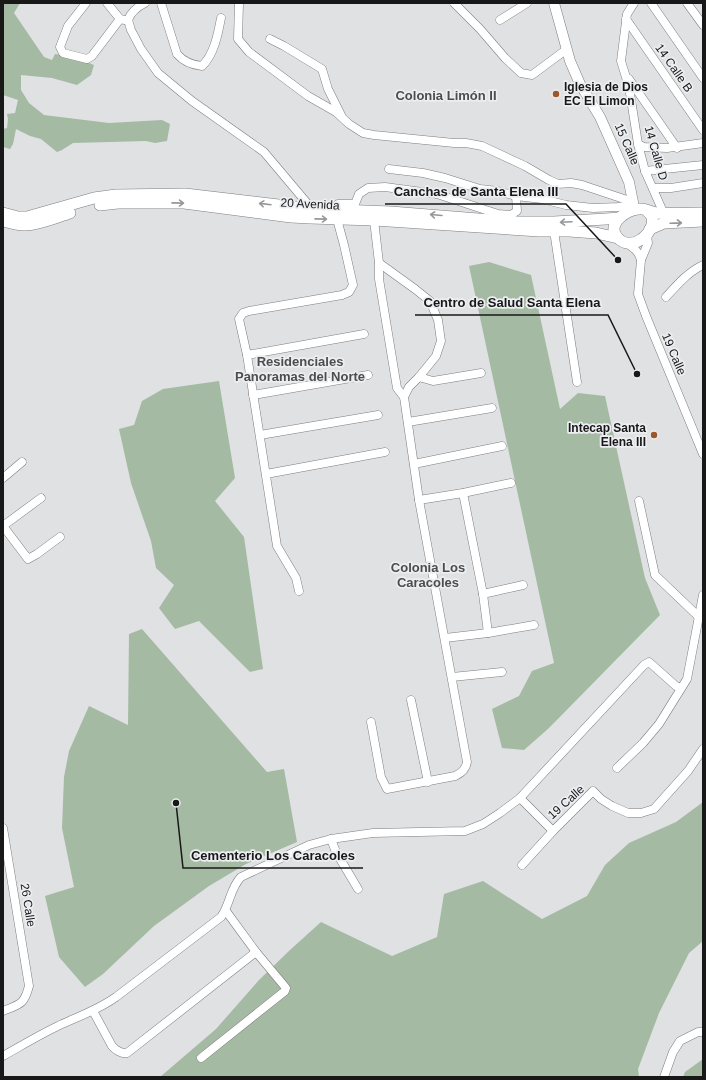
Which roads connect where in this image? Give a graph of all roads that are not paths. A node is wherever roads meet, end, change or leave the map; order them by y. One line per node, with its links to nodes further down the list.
1 (86, 3): 14 (street)
2 (108, 3): 14 (street)
3 (161, 3): 12 (street)
4 (239, 3): 21 (street)
5 (454, 3): 18 (street)
6 (526, 3): 15 (street)
7 (554, 3): 18 (street, 15 Calle)
8 (634, 3): 13 (street, 14 Calle D)
9 (651, 3): 20 (street)
10 (687, 3): 16 (street)
11 (141, 4): 14 (street)
12 (221, 18)
13 (626, 19): 19 (street, 14 Calle D); 22 (street, 14 Calle B)
14 (124, 20): 33 (street)
15 (500, 20)
16 (703, 25)
17 (270, 39): 21 (street)
18 (567, 49): 32 (street, 15 Calle)
19 (626, 74): 24 (street, 14 Calle D); 25 (street)
20 (703, 78)
21 (342, 118): 32 (street)
22 (703, 130)
23 (703, 143): 25 (street)
24 (638, 144): 25 (street); 28 (street, 14 Calle D)
25 (677, 148)
26 (703, 165): 28 (street)
27 (389, 169): 31 (street)
28 (646, 171): 30 (street, 14 Calle D)
29 (703, 182): 30 (street)
30 (653, 188): 38 (street, 14 Calle D)
31 (516, 196): 32 (street); 37 (street, 20 Avenida)
32 (633, 205): 34 (main road); 39 (main road)
33 (312, 208): 35 (main road, 20 Avenida, one-way to 35); 37 (main road, 20 Avenida)
34 (647, 211): 38 (main road); 44 (main road)
35 (3, 213)
36 (703, 213): 38 (main road)
37 (337, 214): 39 (main road, 20 Avenida, one-way to 37); 40 (main road, 20 Avenida); 41 (main road, 20 Avenida, one-way to 37); 52 (street)
38 (664, 214)
39 (619, 218): 45 (main road)
40 (374, 220): 43 (main road, 20 Avenida); 48 (street)
41 (3, 221)
42 (703, 222): 44 (main road, one-way to 42)
43 (554, 231): 45 (main road, 20 Avenida); 56 (street)
44 (648, 232): 46 (main road); 47 (street, 19 Calle)
45 (618, 238): 46 (main road)
46 (628, 244): 47 (street)
47 (641, 260): 65 (street, 19 Calle)
48 (379, 263): 55 (street); 58 (street)
49 (703, 265): 50 (street)
50 (666, 297)
51 (364, 334): 52 (street)
52 (247, 355): 57 (street)
53 (481, 373): 55 (street)
54 (368, 375): 57 (street)
55 (419, 377): 58 (street)
56 (577, 382)
57 (254, 395): 62 (street)
58 (404, 397): 61 (street)
59 (492, 408): 61 (street)
60 (378, 415): 62 (street)
61 (408, 422): 67 (street)
62 (260, 435): 68 (street)
63 (502, 446): 67 (street)
64 (385, 452): 68 (street)
65 (703, 454)
66 (22, 462): 69 (street)
67 (414, 464): 73 (street)
68 (266, 474): 78 (street)
69 (3, 478)
70 (511, 483): 71 (street)
71 (463, 494): 73 (street); 79 (street)
72 (41, 498): 75 (street)
73 (419, 500): 84 (street)
74 (639, 501): 81 (street)
75 (3, 526): 76 (street)
76 (60, 537)
77 (523, 585): 79 (street)
78 (299, 591)
79 (483, 594): 83 (street)
80 (703, 595): 81 (street)
81 (699, 617): 87 (street)
82 (534, 625): 83 (street)
83 (488, 633): 84 (street)
84 (445, 638): 86 (street)
85 (502, 672): 86 (street)
86 (452, 677): 92 (street)
87 (681, 688): 91 (street); 93 (street)
88 (411, 700): 92 (street)
89 (371, 722): 92 (street)
90 (703, 749): 95 (street, 19 Calle)
91 (617, 768)
92 (428, 782)
93 (520, 798): 95 (street); 96 (street)
94 (3, 828): 101 (street, 26 Calle)
95 (553, 830): 97 (street, 19 Calle)
96 (331, 839): 98 (street); 99 (street)
97 (522, 865)
98 (358, 889)
99 (226, 911): 100 (street); 102 (street)
100 (256, 952): 102 (street); 105 (street)
101 (3, 1011)
102 (93, 1011): 104 (street)
103 (703, 1032): 106 (street)
104 (3, 1056)
105 (201, 1058)
106 (664, 1077)

